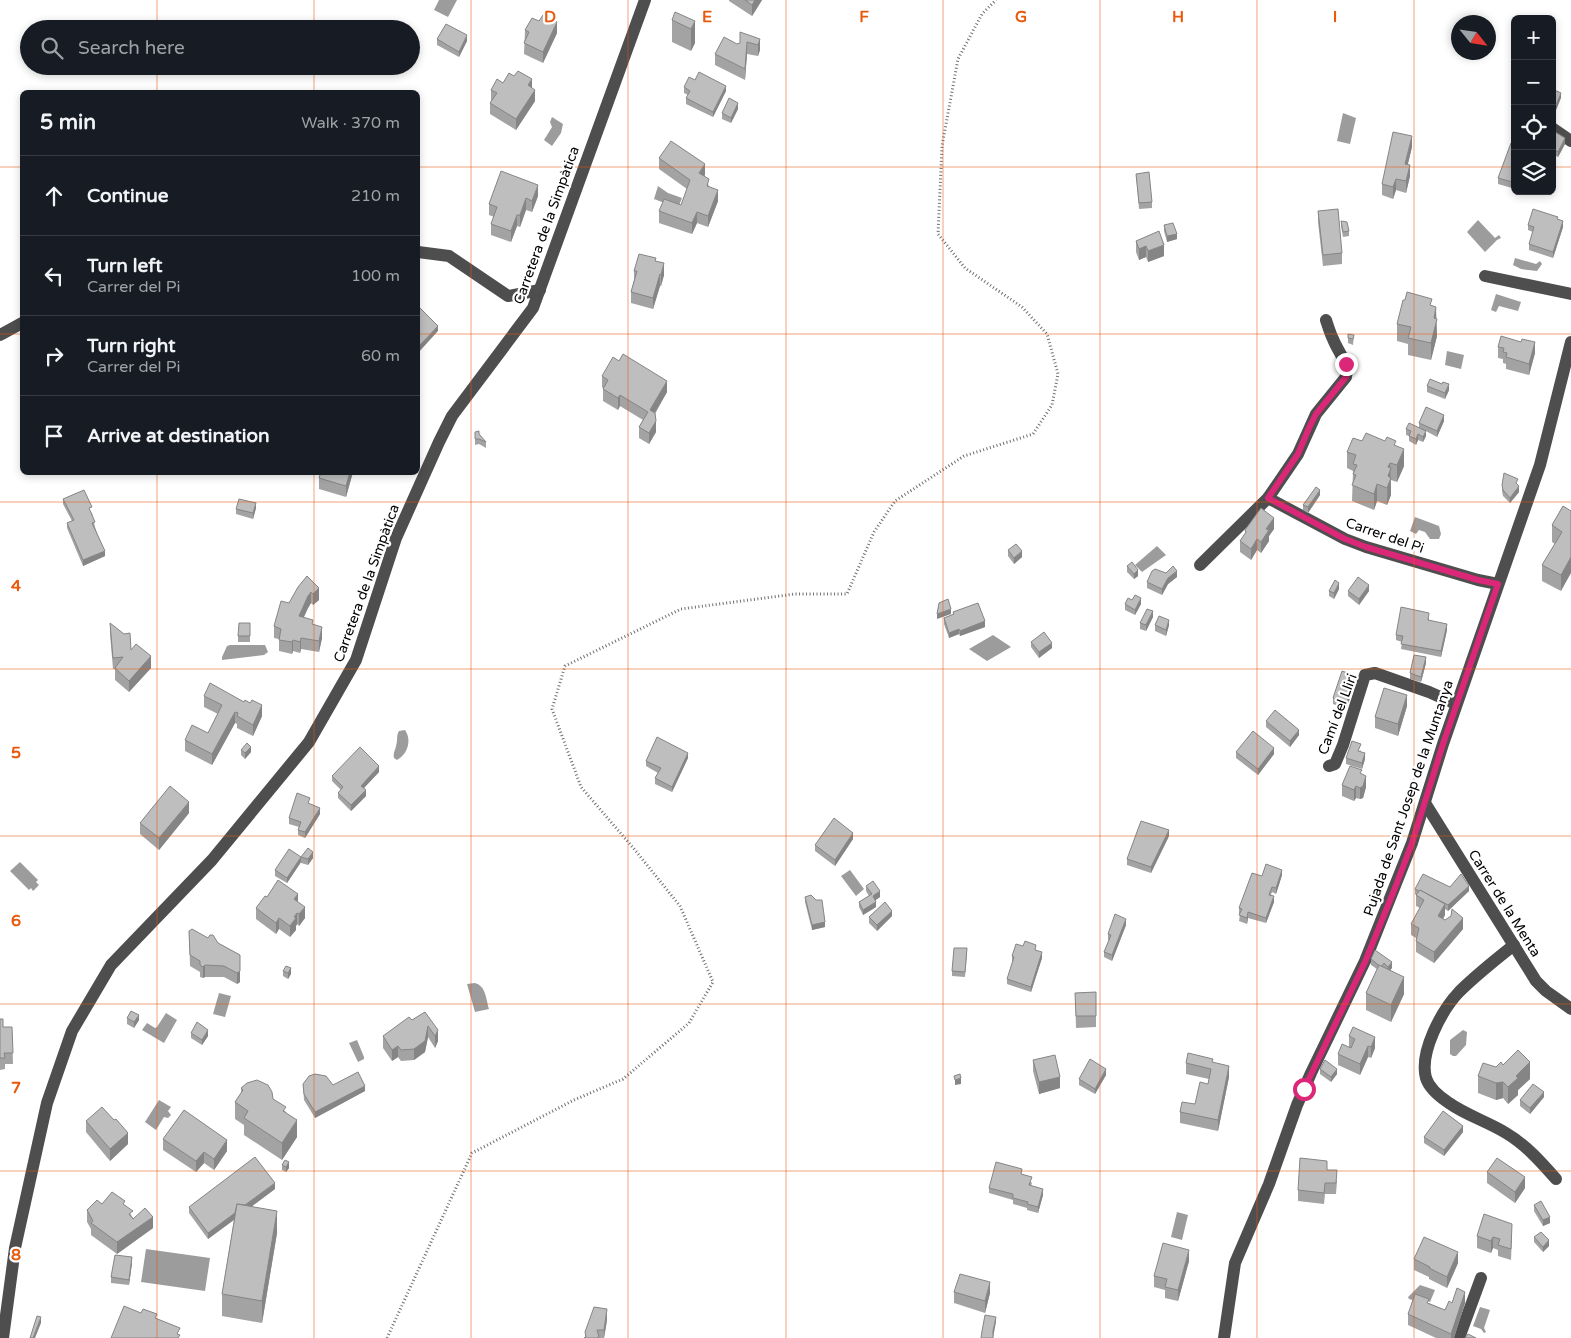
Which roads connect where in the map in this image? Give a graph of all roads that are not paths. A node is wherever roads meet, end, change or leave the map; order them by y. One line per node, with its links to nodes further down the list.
1 (645, 0): 6 (street, Carretera de la Simpàtica)
2 (1556, 131): 3 (street)
3 (1571, 142)
4 (420, 252): 6 (street)
5 (1486, 276): 7 (street)
6 (540, 290): 22 (street, Carretera de la Simpàtica)
7 (1571, 294)
8 (1326, 320): 12 (street)
9 (20, 324): 10 (street)
10 (0, 335)
11 (1571, 342): 14 (street, Pujada de Sant Josep de la Muntanya)
12 (1268, 498): 13 (street); 14 (street, Carrer del Pi)
13 (1200, 565)
14 (1498, 584): 15 (street, Pujada de Sant Josep de la Muntanya)
15 (1456, 704): 16 (street, Camí del Lliri); 17 (street, Pujada de Sant Josep de la Muntanya)
16 (1329, 766)
17 (1425, 803): 18 (street, Carrer de la Menta); 23 (street, Pujada de Sant Josep de la Muntanya)
18 (1514, 945): 19 (street, Carrer de la Menta); 20 (street)
19 (1571, 1010)
20 (1556, 1178)
21 (1481, 1278): 24 (street)
22 (3, 1338)
23 (1224, 1338)
24 (1459, 1338)

